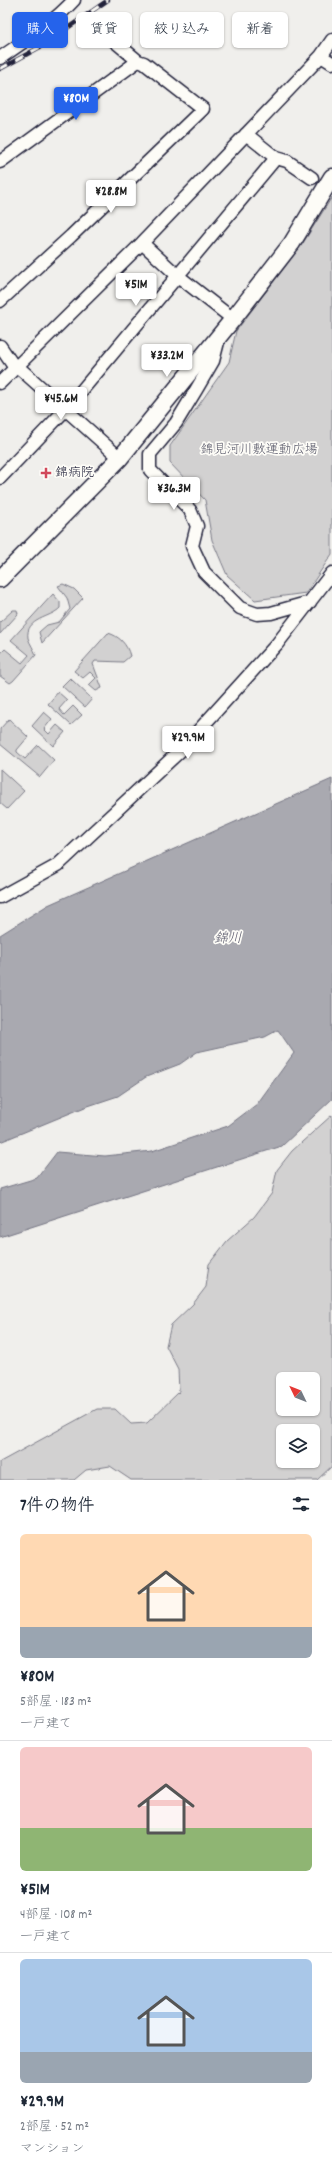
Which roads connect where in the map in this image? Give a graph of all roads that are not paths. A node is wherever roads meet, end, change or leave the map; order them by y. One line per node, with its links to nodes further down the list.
1 (74, 0): 5 (street)
2 (332, 40): 4 (street)
3 (123, 48): 6 (street)
4 (321, 56): 7 (street); 8 (street)
5 (0, 58)
6 (138, 61): 10 (street); 15 (street)
7 (332, 63)
8 (246, 134): 9 (street); 13 (street)
9 (276, 158): 12 (street); 14 (street)
10 (0, 162)
11 (332, 177): 16 (street)
12 (312, 178)
13 (142, 243): 14 (street); 19 (street)
14 (178, 276): 16 (street); 21 (street)
15 (0, 301)
16 (233, 319): 17 (street)
17 (220, 335): 22 (street); 26 (street)
18 (0, 346): 19 (street)
19 (16, 367): 20 (street); 21 (street)
20 (0, 383)
21 (66, 410): 22 (street); 23 (street)
22 (120, 458): 25 (street)
23 (0, 478)
24 (332, 573): 26 (street)
25 (1, 576)
26 (310, 602): 27 (street)
27 (0, 897)

